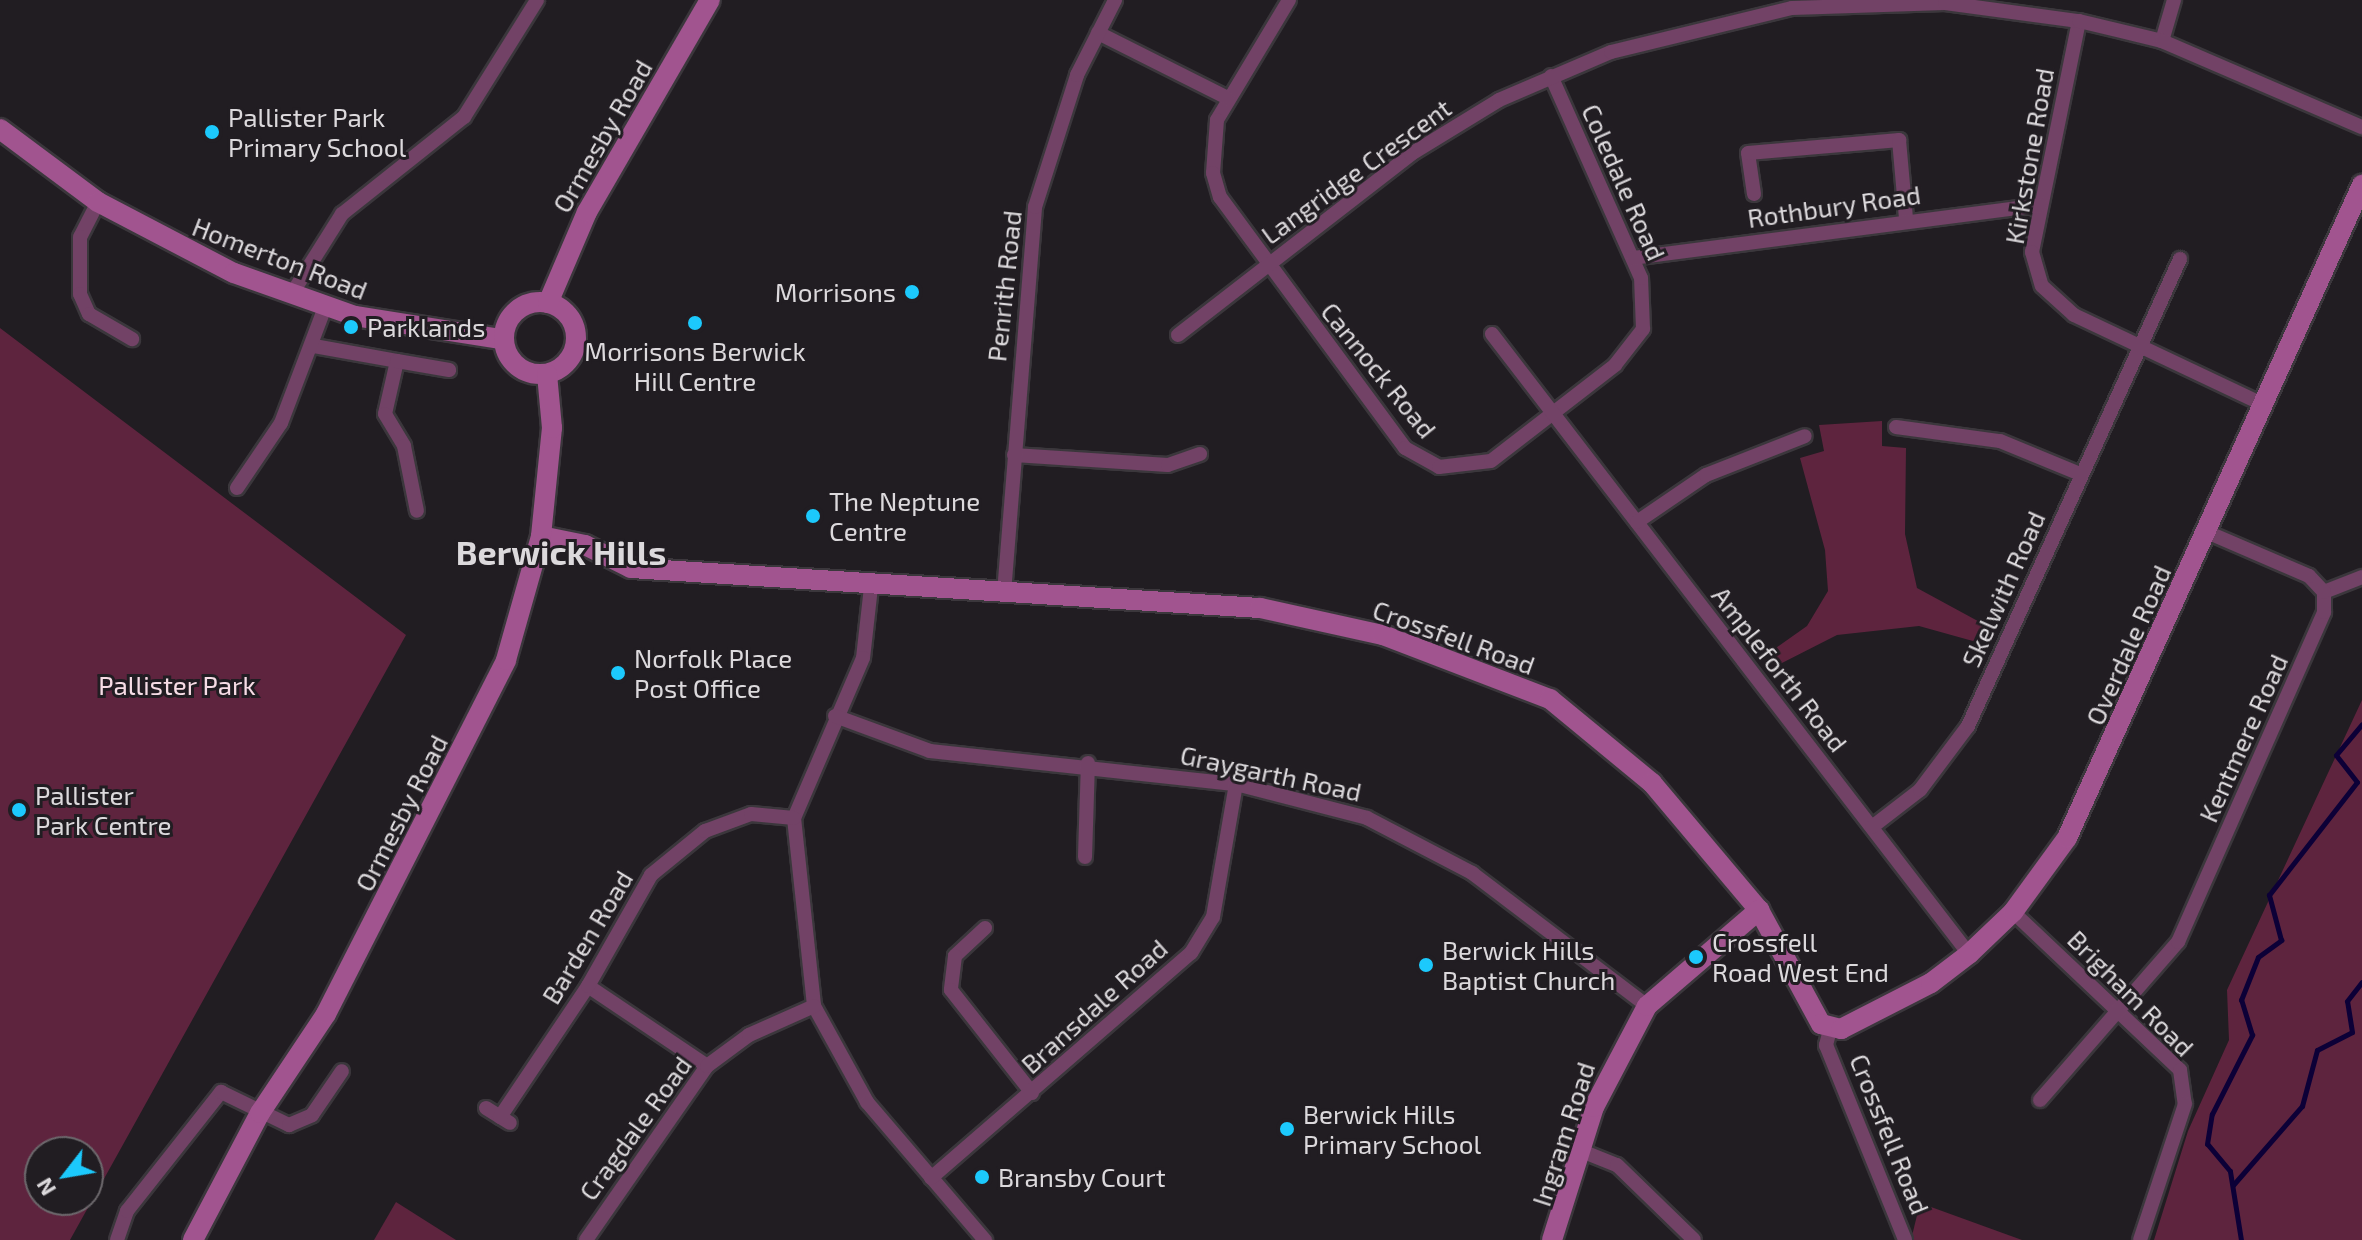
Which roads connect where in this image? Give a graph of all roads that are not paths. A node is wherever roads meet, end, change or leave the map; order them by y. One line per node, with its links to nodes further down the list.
1 (537, 0): 23 (street)
2 (710, 0): 24 (street, Ormesby Road)
3 (1115, 0): 9 (street, Penrith Road)
4 (1289, 0): 12 (street)
5 (2174, 0): 10 (street)
6 (1836, 2): 7 (street, Langridge Crescent); 11 (street, Langridge Crescent)
7 (2005, 4): 8 (street, Langridge Crescent)
8 (2079, 21): 10 (street, Langridge Crescent); 18 (street, Kirkstone Road)
9 (1098, 33): 12 (street); 40 (street, Penrith Road)
10 (2162, 41): 13 (street, Langridge Crescent)
11 (1551, 76): 20 (street, Coledale Road); 22 (street, Langridge Crescent)
12 (1226, 97): 22 (street, Cannock Road)
13 (2362, 127)
14 (0, 129): 17 (street, Homerton Road)
15 (2362, 185): 35 (street, Overdale Road)
16 (1754, 194): 19 (street)
17 (98, 202): 23 (street, Homerton Road); 28 (street)
18 (2041, 205): 19 (street, Rothbury Road); 30 (street, Kirkstone Road)
19 (1906, 219): 20 (street, Rothbury Road)
20 (1633, 258): 36 (street, Coledale Road)
21 (2180, 259): 30 (street, Skelwith Road)
22 (1267, 267): 27 (street, Langridge Crescent); 36 (street, Cannock Road)
23 (291, 295): 25 (street, Homerton Road)
24 (548, 303): 29 (street); 34 (street)
25 (325, 307): 29 (street, Homerton Road); 31 (street)
26 (1492, 334): 36 (street, Ampleforth Road)
27 (1178, 335)
28 (132, 339)
29 (501, 339): 34 (street)
30 (2139, 343): 35 (street, Kirkstone Road); 41 (street, Skelwith Road)
31 (314, 346): 32 (street); 42 (street)
32 (397, 361): 33 (street); 43 (street)
33 (449, 370)
34 (547, 374): 46 (street, Ormesby Road)
35 (2264, 405): 45 (street, Overdale Road)
36 (1553, 413): 44 (street, Ampleforth Road)
37 (1896, 427): 41 (street)
38 (1805, 436): 44 (street)
39 (1200, 454): 40 (street)
40 (1014, 455): 50 (street, Penrith Road)
41 (2080, 474): 55 (street, Skelwith Road)
42 (237, 488)
43 (417, 511)
44 (1637, 522): 55 (street, Ampleforth Road)
45 (2207, 532): 49 (street); 58 (street, Overdale Road)
46 (541, 536): 48 (street, Crossfell Road); 71 (street, Ormesby Road)
47 (2362, 577): 49 (street)
48 (871, 587): 50 (street, Crossfell Road); 51 (street)
49 (2324, 592): 64 (street, Kentmere Road)
50 (1004, 593): 57 (street, Crossfell Road)
51 (835, 716): 52 (street, Graygarth Road); 54 (street)
52 (1088, 763): 53 (street, Graygarth Road); 56 (street)
53 (1236, 784): 63 (street, Graygarth Road); 68 (street, Bransdale Road)
54 (794, 818): 61 (street, Barden Road); 62 (street)
55 (1872, 827): 60 (street, Ampleforth Road)
56 (1085, 857)
57 (1759, 910): 63 (street, Ingram Road); 65 (street, Crossfell Road)
58 (2013, 912): 60 (street, Overdale Road); 64 (street, Brigham Road)
59 (985, 928): 68 (street)
60 (1969, 954): 65 (street, Overdale Road)
61 (588, 986): 66 (street); 70 (street, Barden Road)
62 (814, 1006): 66 (street, Cragdale Road); 73 (street)
63 (1647, 1006): 72 (street, Ingram Road)
64 (2121, 1010): 69 (street, Kentmere Road); 82 (street, Brigham Road)
65 (1830, 1030): 81 (street, Crossfell Road)
66 (707, 1066): 77 (street, Cragdale Road)
67 (342, 1071): 71 (street)
68 (1032, 1093): 73 (street, Bransdale Road)
69 (2040, 1100)
70 (486, 1108)
71 (260, 1113): 75 (street); 76 (street, Ormesby Road)
72 (1584, 1152): 79 (street, Ingram Road); 80 (street)
73 (931, 1178): 74 (street)
74 (981, 1235): 78 (street)
75 (117, 1240)
76 (193, 1240)
77 (586, 1240)
78 (964, 1240)
79 (1552, 1240)
80 (1694, 1240)
81 (1905, 1240)
82 (2140, 1240)

